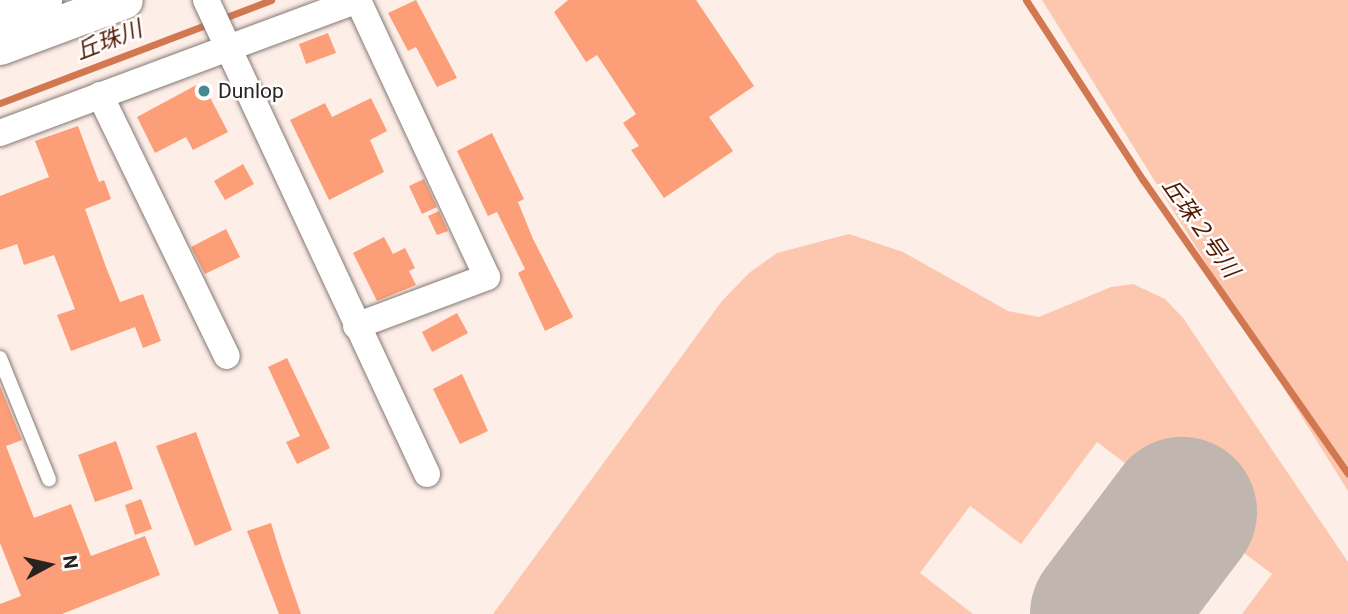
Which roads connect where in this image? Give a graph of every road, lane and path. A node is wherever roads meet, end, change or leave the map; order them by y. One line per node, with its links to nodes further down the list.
1 (43, 0): 5 (street)
2 (124, 0): 7 (street)
3 (357, 0): 6 (street); 10 (street)
4 (208, 5): 6 (street)
5 (0, 16)
6 (222, 42): 8 (street); 10 (street)
7 (0, 46)
8 (100, 94): 9 (street); 11 (street)
9 (0, 133)
10 (356, 326): 13 (street)
11 (227, 356)
12 (0, 358): 14 (lane)
13 (427, 474)
14 (49, 480)

